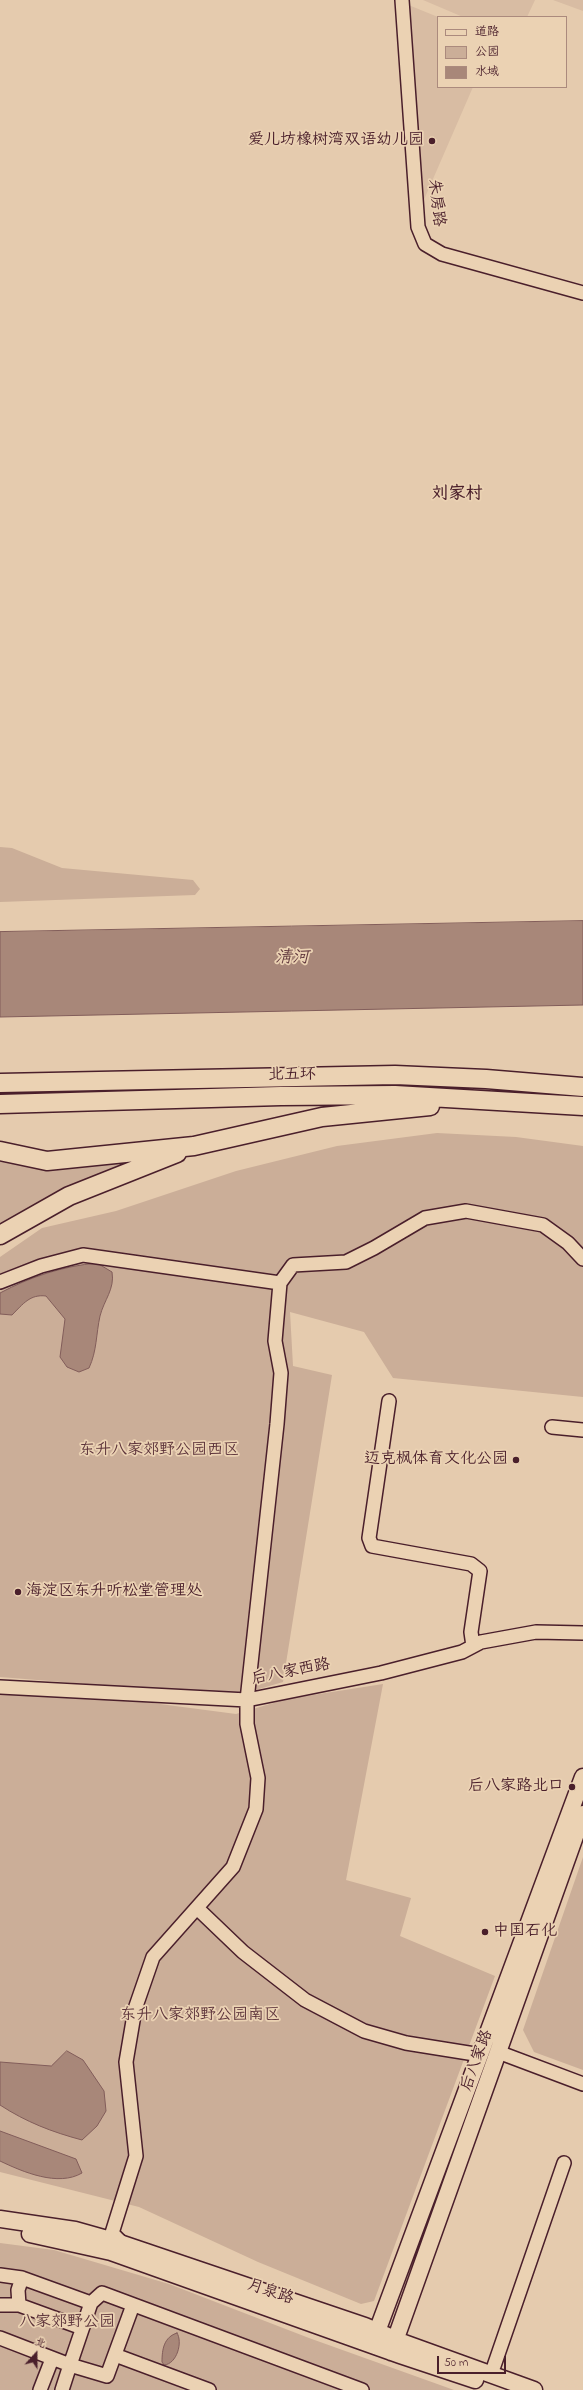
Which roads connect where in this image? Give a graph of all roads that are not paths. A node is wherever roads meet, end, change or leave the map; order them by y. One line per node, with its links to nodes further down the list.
1 (402, 0): 2 (street, 朱房路)
2 (583, 293)
3 (0, 1075): 4 (highway)
4 (32, 1082): 5 (highway, 北五环); 6 (highway, 北五环)
5 (0, 1083)
6 (583, 1087)
7 (487, 1100): 8 (highway, 北五环); 9 (highway, 北五环); 10 (highway)
8 (0, 1104)
9 (583, 1106)
10 (194, 1146): 11 (highway); 12 (highway)
11 (0, 1151)
12 (0, 1236)
13 (583, 1259): 15 (street)
14 (0, 1282): 15 (street)
15 (280, 1283): 22 (street)
16 (389, 1401): 20 (street)
17 (552, 1427): 18 (street)
18 (583, 1430)
19 (583, 1633): 20 (street, 后八家西路)
20 (473, 1646): 22 (street, 后八家西路)
21 (0, 1687): 22 (street, 后八家西路)
22 (247, 1700): 25 (street)
23 (583, 1777): 27 (main road, 后八家路)
24 (583, 1814): 26 (main road, 后八家路)
25 (197, 1908): 27 (street); 32 (street)
26 (498, 2052): 28 (street); 42 (main road, 后八家路)
27 (481, 2055): 41 (main road, 后八家路)
28 (583, 2084)
29 (564, 2163): 46 (street)
30 (0, 2219): 32 (main road, 月泉路)
31 (0, 2229): 41 (main road, 月泉路)
32 (124, 2244): 41 (main road, 月泉路)
33 (0, 2275): 34 (street)
34 (22, 2278): 35 (street); 37 (street)
35 (91, 2303): 38 (street); 39 (street)
36 (0, 2305): 37 (street)
37 (19, 2305): 39 (street)
38 (133, 2305): 43 (street); 50 (street)
39 (82, 2328): 45 (street)
40 (0, 2338): 44 (street)
41 (374, 2338): 42 (main road, 月泉路)
42 (393, 2345): 51 (main road, 月泉路); 52 (main road, 月泉路)
43 (115, 2355): 45 (street); 49 (street)
44 (52, 2359): 45 (street); 47 (street)
45 (70, 2365): 48 (street)
46 (494, 2366)
47 (40, 2390)
48 (62, 2390)
49 (209, 2390)
50 (362, 2390)
51 (507, 2390)
52 (534, 2390)

